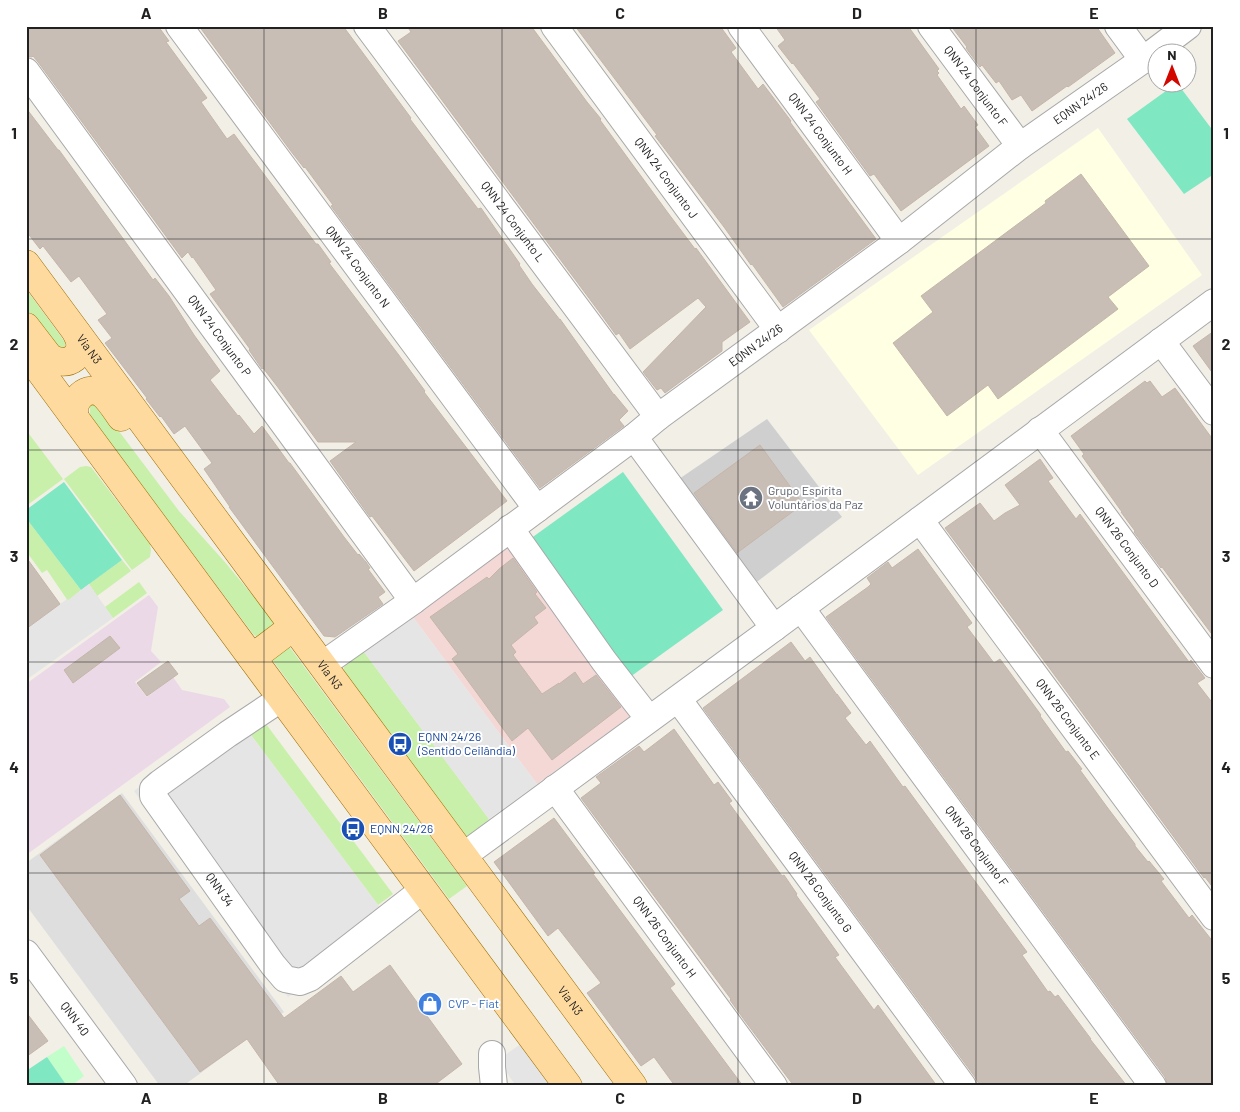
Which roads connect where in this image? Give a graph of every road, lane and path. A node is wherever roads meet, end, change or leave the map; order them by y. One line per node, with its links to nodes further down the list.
1 (179, 26): 24 (street, QNN 24 Conjunto N)
2 (367, 26): 21 (street, QNN 24 Conjunto L)
3 (554, 26): 15 (street, QNN 24 Conjunto J)
4 (741, 26): 11 (street, QNN 24 Conjunto H)
5 (931, 26): 10 (street, QNN 24 Conjunto F)
6 (1118, 26): 8 (street)
7 (1188, 26): 8 (street, EQNN 24/26)
8 (1143, 60): 10 (street, EQNN 24/26)
9 (26, 71): 28 (street, QNN 24 Conjunto P)
10 (1020, 146): 11 (street, EQNN 24/26)
11 (899, 241): 15 (street, EQNN 24/26)
12 (26, 264): 16 (main road, Via N3)
13 (1214, 302): 17 (street)
14 (26, 327): 16 (main road)
15 (778, 330): 21 (street, EQNN 24/26)
16 (77, 334): 27 (main road, Via N3)
17 (1161, 341): 19 (street); 22 (street)
18 (26, 352): 20 (main road)
19 (1214, 412)
20 (75, 418): 27 (main road); 32 (main road)
21 (658, 418): 23 (street, EQNN 24/26)
22 (1040, 430): 25 (street); 33 (street, QNN 26 Conjunto D)
23 (634, 437): 24 (street, EQNN 24/26); 31 (street)
24 (537, 509): 26 (street, EQNN 24/26)
25 (920, 520): 29 (street); 41 (street, QNN 26 Conjunto E)
26 (510, 528): 28 (street, EQNN 24/26); 37 (street)
27 (245, 562): 30 (main road, Via N3)
28 (412, 601): 34 (street, EQNN 24/26)
29 (801, 608): 31 (street); 52 (street, QNN 26 Conjunto F)
30 (294, 628): 32 (main road); 34 (main road, Via N3)
31 (774, 628): 36 (street)
32 (252, 658): 35 (main road)
33 (1214, 665)
34 (322, 666): 39 (main road, Via N3)
35 (282, 698): 40 (main road); 40 (street, QNN 34)
36 (678, 699): 37 (street); 51 (street, QNN 26 Conjunto G)
37 (649, 719): 38 (street)
38 (555, 788): 39 (street); 50 (street, QNN 26 Conjunto H)
39 (463, 856): 49 (main road, Via N3)
40 (423, 890): 43 (main road)
41 (1214, 917)
42 (26, 953): 45 (street, QNN 40)
43 (525, 1027): 47 (main road); 48 (main road)
44 (492, 1054): 46 (street)
45 (124, 1086)
46 (494, 1086)
47 (568, 1086)
48 (582, 1086)
49 (633, 1086)
50 (774, 1086)
51 (963, 1086)
52 (1153, 1086)

